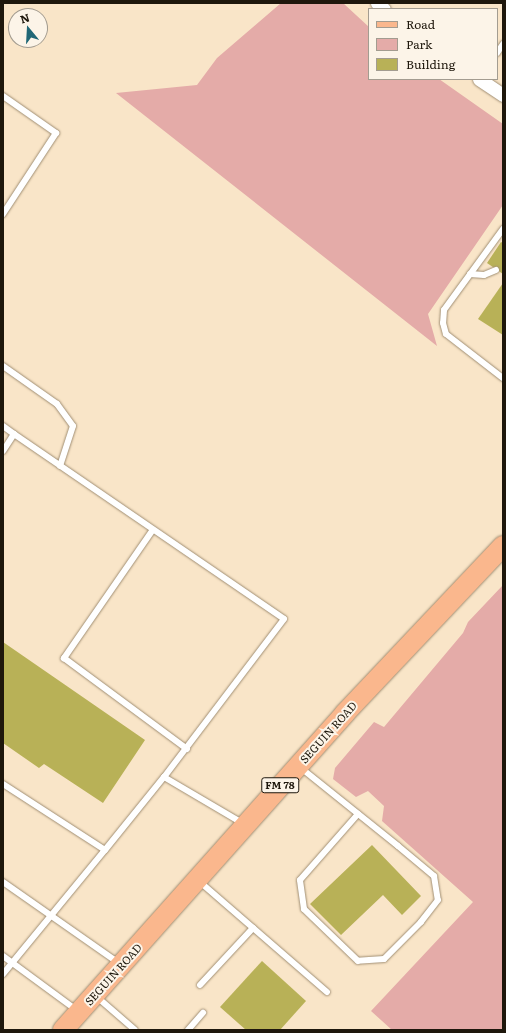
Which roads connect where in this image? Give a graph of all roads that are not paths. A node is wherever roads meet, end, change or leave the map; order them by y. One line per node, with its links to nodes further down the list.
1 (480, 80): 2 (street)
2 (503, 95)
3 (3, 96): 4 (lane)
4 (3, 214)
5 (503, 229): 7 (lane)
6 (496, 270): 7 (lane)
7 (470, 274): 9 (lane)
8 (3, 366): 13 (lane)
9 (503, 378)
10 (3, 426): 11 (lane)
11 (14, 434): 12 (lane); 13 (lane)
12 (3, 451)
13 (60, 466): 14 (lane)
14 (152, 531): 16 (lane); 16 (lane)
15 (503, 546): 17 (main road, SEGUIN ROAD / FM 78)
16 (187, 749): 18 (lane)
17 (298, 766): 20 (lane); 21 (main road, SEGUIN ROAD / FM 78)
18 (164, 777): 21 (lane); 22 (lane)
19 (3, 784): 22 (lane)
20 (358, 814): 20 (lane)
21 (245, 825): 23 (main road, SEGUIN ROAD / FM 78)
22 (104, 850): 25 (lane)
23 (197, 879): 26 (lane); 29 (main road, SEGUIN ROAD / FM 78)
24 (3, 882): 25 (lane)
25 (50, 916): 28 (lane); 29 (lane)
26 (253, 928): 31 (lane); 32 (lane)
27 (3, 956): 28 (lane)
28 (12, 963): 30 (lane); 34 (lane)
29 (121, 964): 33 (main road, SEGUIN ROAD / FM 78)
30 (3, 974)
31 (200, 985)
32 (327, 992)
33 (94, 994): 34 (main road, SEGUIN ROAD / FM 78); 37 (lane)
34 (79, 1012): 36 (main road, SEGUIN ROAD / FM 78)
35 (203, 1013): 38 (lane)
36 (63, 1030)
37 (135, 1030)
38 (188, 1030)

